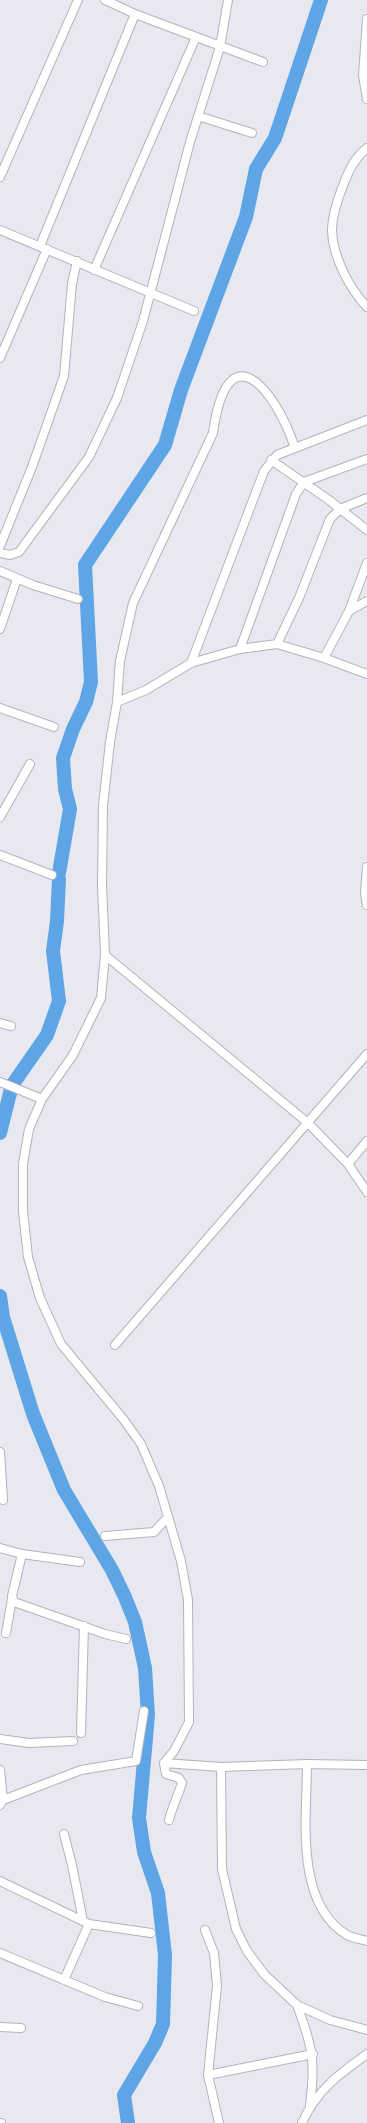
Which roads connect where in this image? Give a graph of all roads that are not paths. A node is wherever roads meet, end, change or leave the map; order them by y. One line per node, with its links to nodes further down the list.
1 (78, 0): 13 (street)
2 (104, 0): 4 (street)
3 (228, 0): 7 (street)
4 (135, 14): 6 (street); 15 (street)
5 (367, 19): 9 (street)
6 (196, 37): 7 (street); 17 (street)
7 (220, 47): 8 (street); 10 (street)
8 (263, 62)
9 (367, 100)
10 (198, 116): 11 (street); 18 (street)
11 (252, 133)
12 (367, 148): 19 (street)
13 (0, 177)
14 (0, 230): 15 (street)
15 (43, 248): 16 (street); 21 (street)
16 (77, 262): 17 (street); 30 (street)
17 (94, 270): 18 (street)
18 (150, 293): 20 (street); 31 (street)
19 (367, 307)
20 (194, 311)
21 (0, 358)
22 (367, 420): 23 (street)
23 (295, 448): 25 (street); 44 (street)
24 (367, 459): 26 (street)
25 (271, 460): 26 (street); 42 (street)
26 (304, 482): 28 (street); 40 (street)
27 (367, 498): 28 (street)
28 (340, 509): 29 (street); 39 (street)
29 (367, 530)
30 (0, 546)
31 (0, 553)
32 (367, 563): 37 (street)
33 (0, 571): 34 (street)
34 (17, 579): 35 (street); 38 (street)
35 (78, 599)
36 (367, 601): 37 (street)
37 (349, 611): 41 (street)
38 (0, 629)
39 (277, 644): 40 (street); 41 (street)
40 (240, 648): 42 (street)
41 (324, 658): 43 (street)
42 (190, 663): 44 (street)
43 (367, 674)
44 (117, 702): 53 (street)
45 (0, 708): 46 (street)
46 (54, 727)
47 (30, 764): 48 (street)
48 (0, 817)
49 (0, 855): 51 (street)
50 (367, 867): 52 (street)
51 (52, 875)
52 (367, 905)
53 (105, 955): 58 (street); 59 (street)
54 (0, 1023): 55 (street)
55 (10, 1026)
56 (367, 1054): 59 (street)
57 (0, 1082): 58 (street)
58 (42, 1099): 66 (street)
59 (308, 1122): 61 (street); 63 (street)
60 (367, 1141): 61 (street)
61 (348, 1164): 62 (street)
62 (367, 1192)
63 (115, 1346)
64 (0, 1452): 65 (street)
65 (3, 1500)
66 (168, 1517): 67 (street); 79 (street)
67 (105, 1536)
68 (0, 1548): 69 (street)
69 (22, 1554): 70 (street); 71 (street)
70 (80, 1562)
71 (12, 1599): 72 (street); 73 (street)
72 (84, 1626): 74 (street); 76 (street)
73 (6, 1633)
74 (126, 1639)
75 (144, 1711): 84 (street)
76 (81, 1733)
77 (0, 1739): 78 (street)
78 (73, 1741)
79 (164, 1763): 82 (street); 85 (street)
80 (307, 1764): 81 (street); 82 (street); 91 (street)
81 (367, 1765)
82 (221, 1767): 94 (street)
83 (0, 1770): 84 (street)
84 (2, 1802)
85 (169, 1820)
86 (64, 1834): 88 (street)
87 (0, 1881): 88 (street)
88 (86, 1922): 90 (street); 93 (street)
89 (205, 1930): 101 (street)
90 (151, 1933)
91 (367, 1941)
92 (0, 1953): 93 (street)
93 (64, 1980): 95 (street)
94 (297, 2005): 98 (street); 99 (street)
95 (138, 2006)
96 (0, 2027): 97 (street)
97 (21, 2028)
98 (367, 2030)
99 (313, 2054): 101 (street); 102 (street)
100 (367, 2054): 102 (street)
101 (208, 2075): 103 (street)
102 (310, 2105): 104 (street)
103 (219, 2123)
104 (302, 2123)

